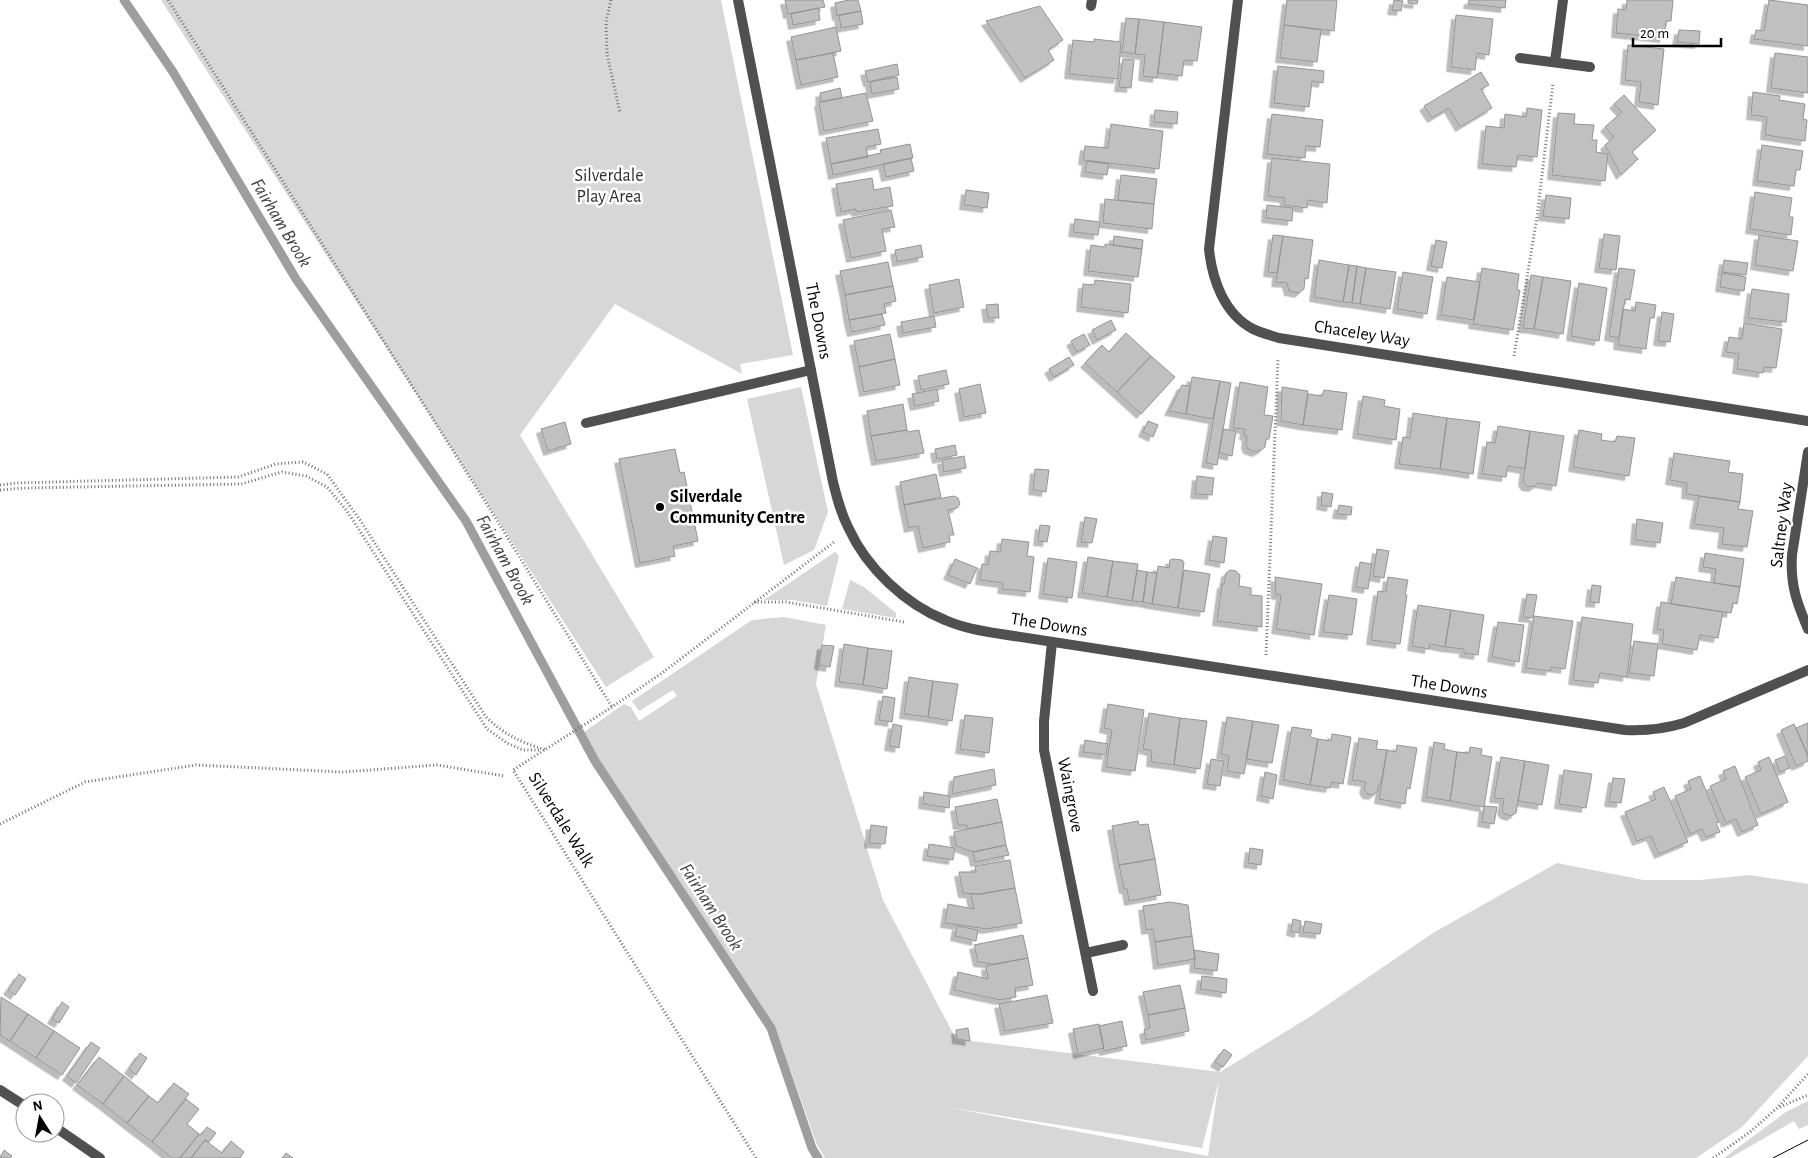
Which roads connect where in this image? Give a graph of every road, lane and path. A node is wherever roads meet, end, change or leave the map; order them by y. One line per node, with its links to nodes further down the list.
1 (168, 0): 25 (path)
2 (611, 0): 9 (path)
3 (738, 0): 11 (street, The Downs)
4 (1238, 0): 10 (street, Chaceley Way)
5 (1563, 0): 7 (street)
6 (1520, 58): 7 (street)
7 (1556, 62): 8 (street); 12 (path)
8 (1590, 67)
9 (620, 113)
10 (1279, 338): 12 (street, Chaceley Way); 24 (path)
11 (811, 370): 14 (street); 18 (street, The Downs)
12 (1511, 374): 13 (street, Chaceley Way)
13 (1808, 421)
14 (586, 423)
15 (1808, 452): 21 (street, Saltney Way)
16 (0, 485): 26 (path)
17 (0, 490): 26 (path)
18 (849, 530): 19 (path, Silverdale Walk); 20 (street, The Downs)
19 (754, 602): 20 (path); 25 (path, Silverdale Walk)
20 (924, 610): 22 (street, The Downs)
21 (1808, 629)
22 (1052, 642): 24 (street, The Downs); 30 (street, Waingrove)
23 (1808, 670): 24 (street, The Downs)
24 (1265, 675)
25 (612, 707): 26 (path, Silverdale Walk)
26 (547, 750): 39 (path, Silverdale Walk)
27 (505, 776): 28 (path)
28 (0, 824)
29 (1123, 945): 30 (street)
30 (1086, 952): 31 (street, Waingrove)
31 (1093, 991)
32 (1808, 1074): 36 (path)
33 (0, 1090): 35 (street)
34 (1808, 1095): 36 (path)
35 (15, 1100)
36 (1777, 1108): 40 (path)
37 (65, 1134): 38 (street)
38 (100, 1158)
39 (756, 1158)
40 (1713, 1158)

